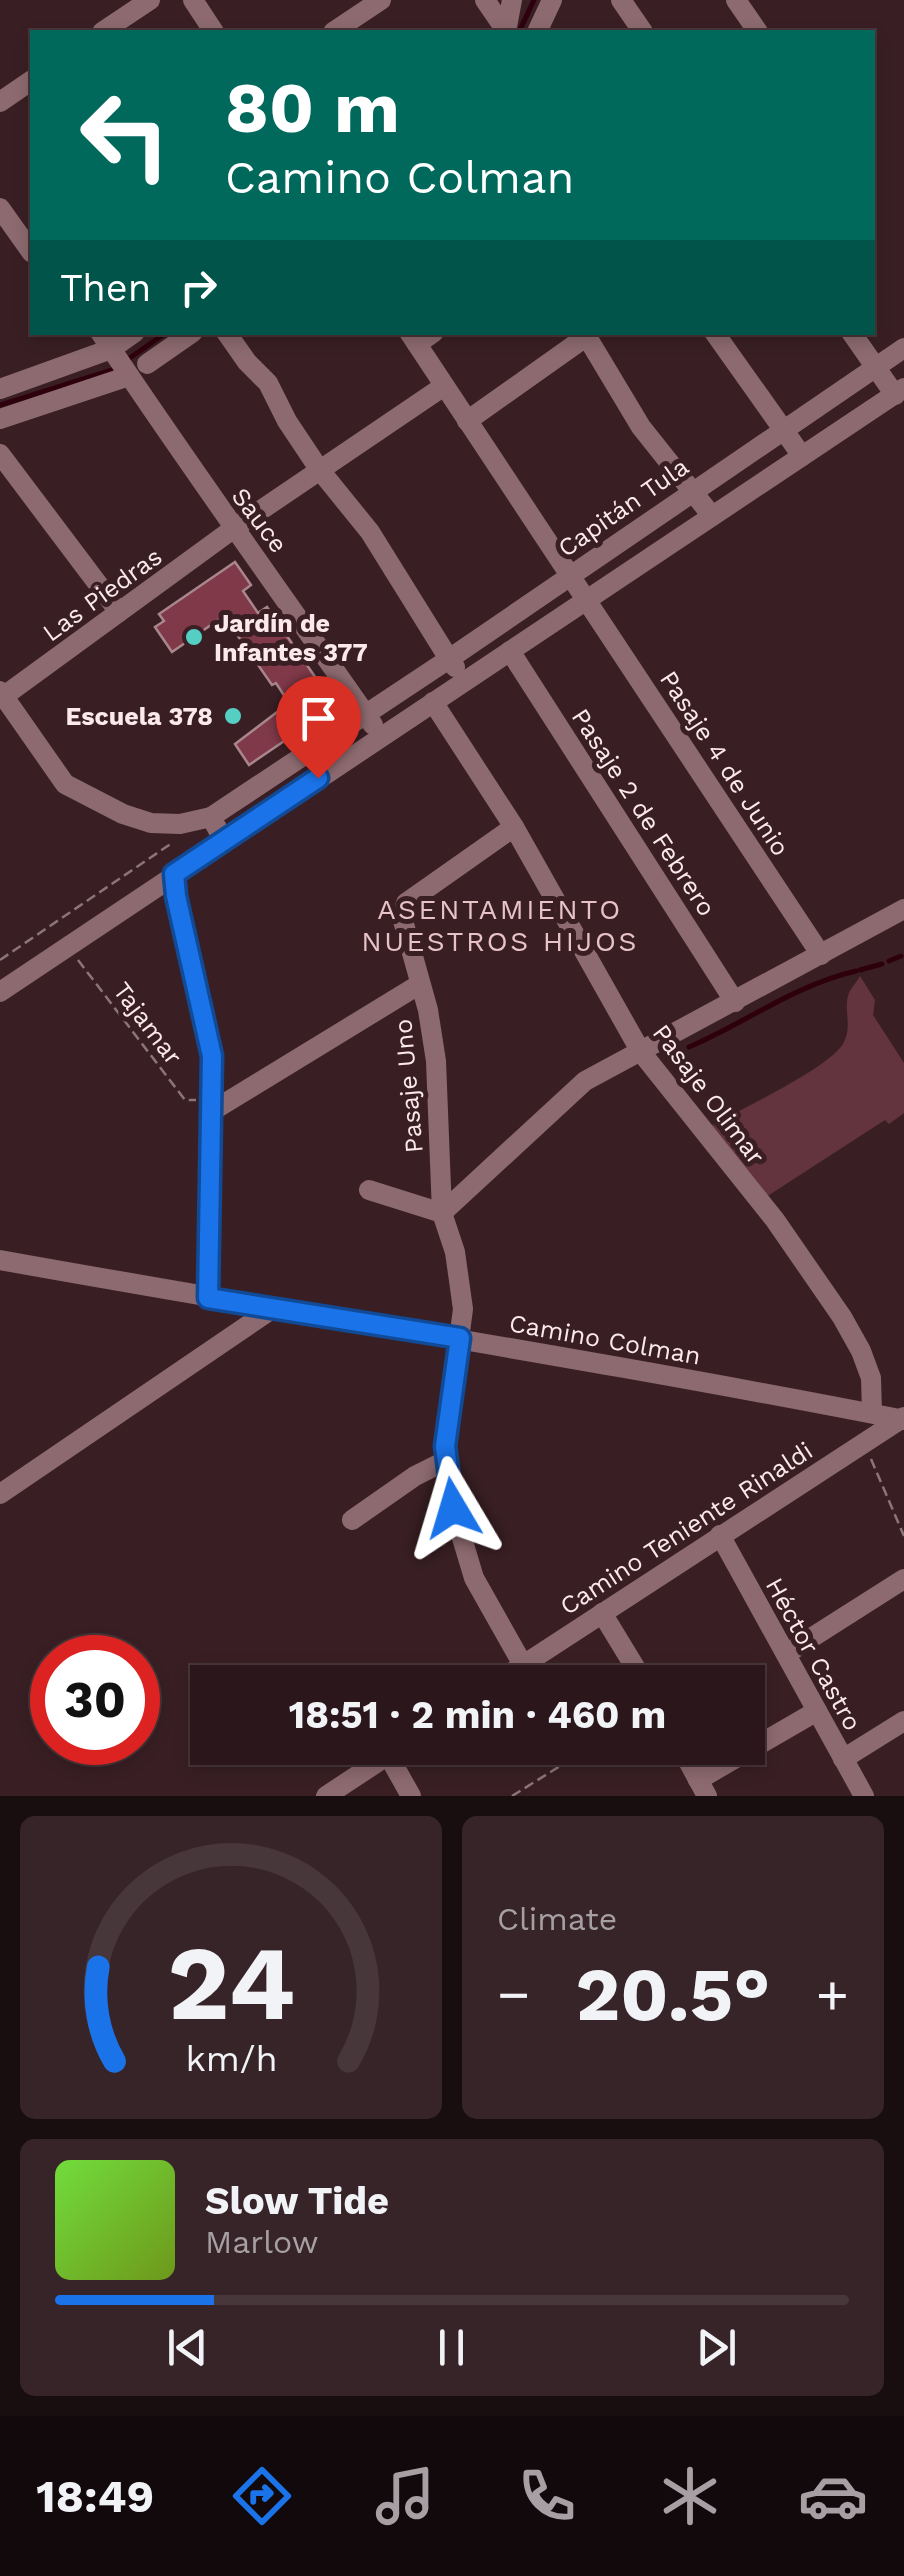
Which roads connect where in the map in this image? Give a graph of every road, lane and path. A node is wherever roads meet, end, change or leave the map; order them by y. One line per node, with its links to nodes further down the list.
1 (150, 0): 9 (street)
2 (193, 0): 10 (street)
3 (380, 0): 11 (street)
4 (485, 0): 12 (street)
5 (512, 0): 13 (street)
6 (552, 0): 14 (street)
7 (621, 0): 15 (street)
8 (736, 0): 16 (street)
9 (105, 30)
10 (213, 30)
11 (336, 30)
12 (505, 30)
13 (506, 30)
14 (538, 30)
15 (642, 30)
16 (757, 30)
17 (30, 81): 18 (street)
18 (0, 102)
19 (0, 208): 20 (street)
20 (30, 247)
21 (189, 335): 31 (street)
22 (228, 335): 42 (street)
23 (585, 335): 37 (street)
24 (587, 335): 43 (street)
25 (716, 335): 39 (street)
26 (853, 335): 30 (street)
27 (420, 336): 32 (street, Pasaje 4 de Junio)
28 (105, 341): 31 (street, Sauce); 33 (street)
29 (904, 348): 30 (street, Capitán Tula)
30 (876, 367): 34 (street); 35 (street, Capitán Tula)
31 (138, 370): 36 (street); 45 (street, Sauce)
32 (444, 386): 37 (street, Pasaje 4 de Junio); 42 (street, Las Piedras)
33 (0, 389)
34 (899, 391): 38 (street)
35 (828, 399): 38 (street); 39 (street, Capitán Tula)
36 (0, 419)
37 (467, 421): 46 (street, Pasaje 4 de Junio)
38 (846, 427): 41 (street)
39 (782, 429): 41 (street); 43 (street, Capitán Tula)
40 (0, 454): 48 (street)
41 (802, 456): 44 (street)
42 (318, 469): 45 (street, Las Piedras); 50 (street)
43 (691, 491): 44 (street); 46 (street, Capitán Tula)
44 (712, 516): 47 (street)
45 (232, 529): 48 (street, Las Piedras); 54 (street, Sauce)
46 (571, 574): 47 (street, Pasaje 4 de Junio); 50 (street, Capitán Tula)
47 (588, 599): 49 (street); 63 (street, Pasaje 4 de Junio)
48 (119, 612): 52 (street, Las Piedras)
49 (510, 650): 51 (street); 67 (street, Pasaje 2 de Febrero)
50 (449, 659): 51 (street); 54 (street, Capitán Tula)
51 (464, 681): 53 (street)
52 (1, 695): 56 (street)
53 (433, 702): 55 (street); 57 (street, Pasaje Olimar)
54 (366, 714): 55 (street, Sauce); 56 (street, Capitán Tula)
55 (381, 736): 59 (street)
56 (211, 817): 59 (street)
57 (514, 827): 65 (street, Pasaje Uno); 68 (street, Pasaje Olimar)
58 (178, 839): 64 (path)
59 (224, 841): 60 (street)
60 (174, 874): 62 (street); 69 (street)
61 (904, 909): 63 (street)
62 (68, 946): 66 (street); 69 (path, Tajamar)
63 (821, 955): 67 (street)
64 (0, 960)
65 (420, 984): 69 (street); 71 (street, Pasaje Uno)
66 (0, 992)
67 (735, 1002): 68 (street)
68 (641, 1052): 71 (street); 76 (street, Pasaje Olimar)
69 (210, 1106): 73 (street)
70 (369, 1190): 71 (street)
71 (442, 1213): 75 (street, Pasaje Uno)
72 (0, 1260): 73 (street, Camino Colman)
73 (208, 1298): 74 (street, Camino Colman)
74 (275, 1307): 75 (street, Camino Colman); 80 (street)
75 (460, 1338): 76 (street, Camino Colman); 79 (street, Pasaje Uno)
76 (872, 1414): 77 (street, Camino Colman)
77 (903, 1418): 78 (street, Camino Teniente Rinaldi)
78 (862, 1442): 82 (street, Camino Teniente Rinaldi); 83 (path)
79 (447, 1460): 81 (street); 87 (street, Pasaje Uno)
80 (0, 1494)
81 (352, 1520)
82 (720, 1535): 85 (street, Camino Teniente Rinaldi); 86 (street, Héctor Castro)
83 (904, 1536)
84 (904, 1580): 86 (street)
85 (602, 1613): 87 (street, Camino Teniente Rinaldi); 88 (street)
86 (786, 1654): 89 (street, Héctor Castro)
87 (523, 1665)
88 (634, 1665)
89 (817, 1712): 91 (street, Héctor Castro); 96 (street)
90 (904, 1720): 91 (street)
91 (844, 1759): 100 (street, Héctor Castro)
92 (373, 1765): 97 (street)
93 (399, 1765): 98 (street)
94 (562, 1765): 99 (path)
95 (690, 1765): 96 (street)
96 (703, 1788)
97 (326, 1796)
98 (411, 1796)
99 (512, 1796)
100 (864, 1796)

